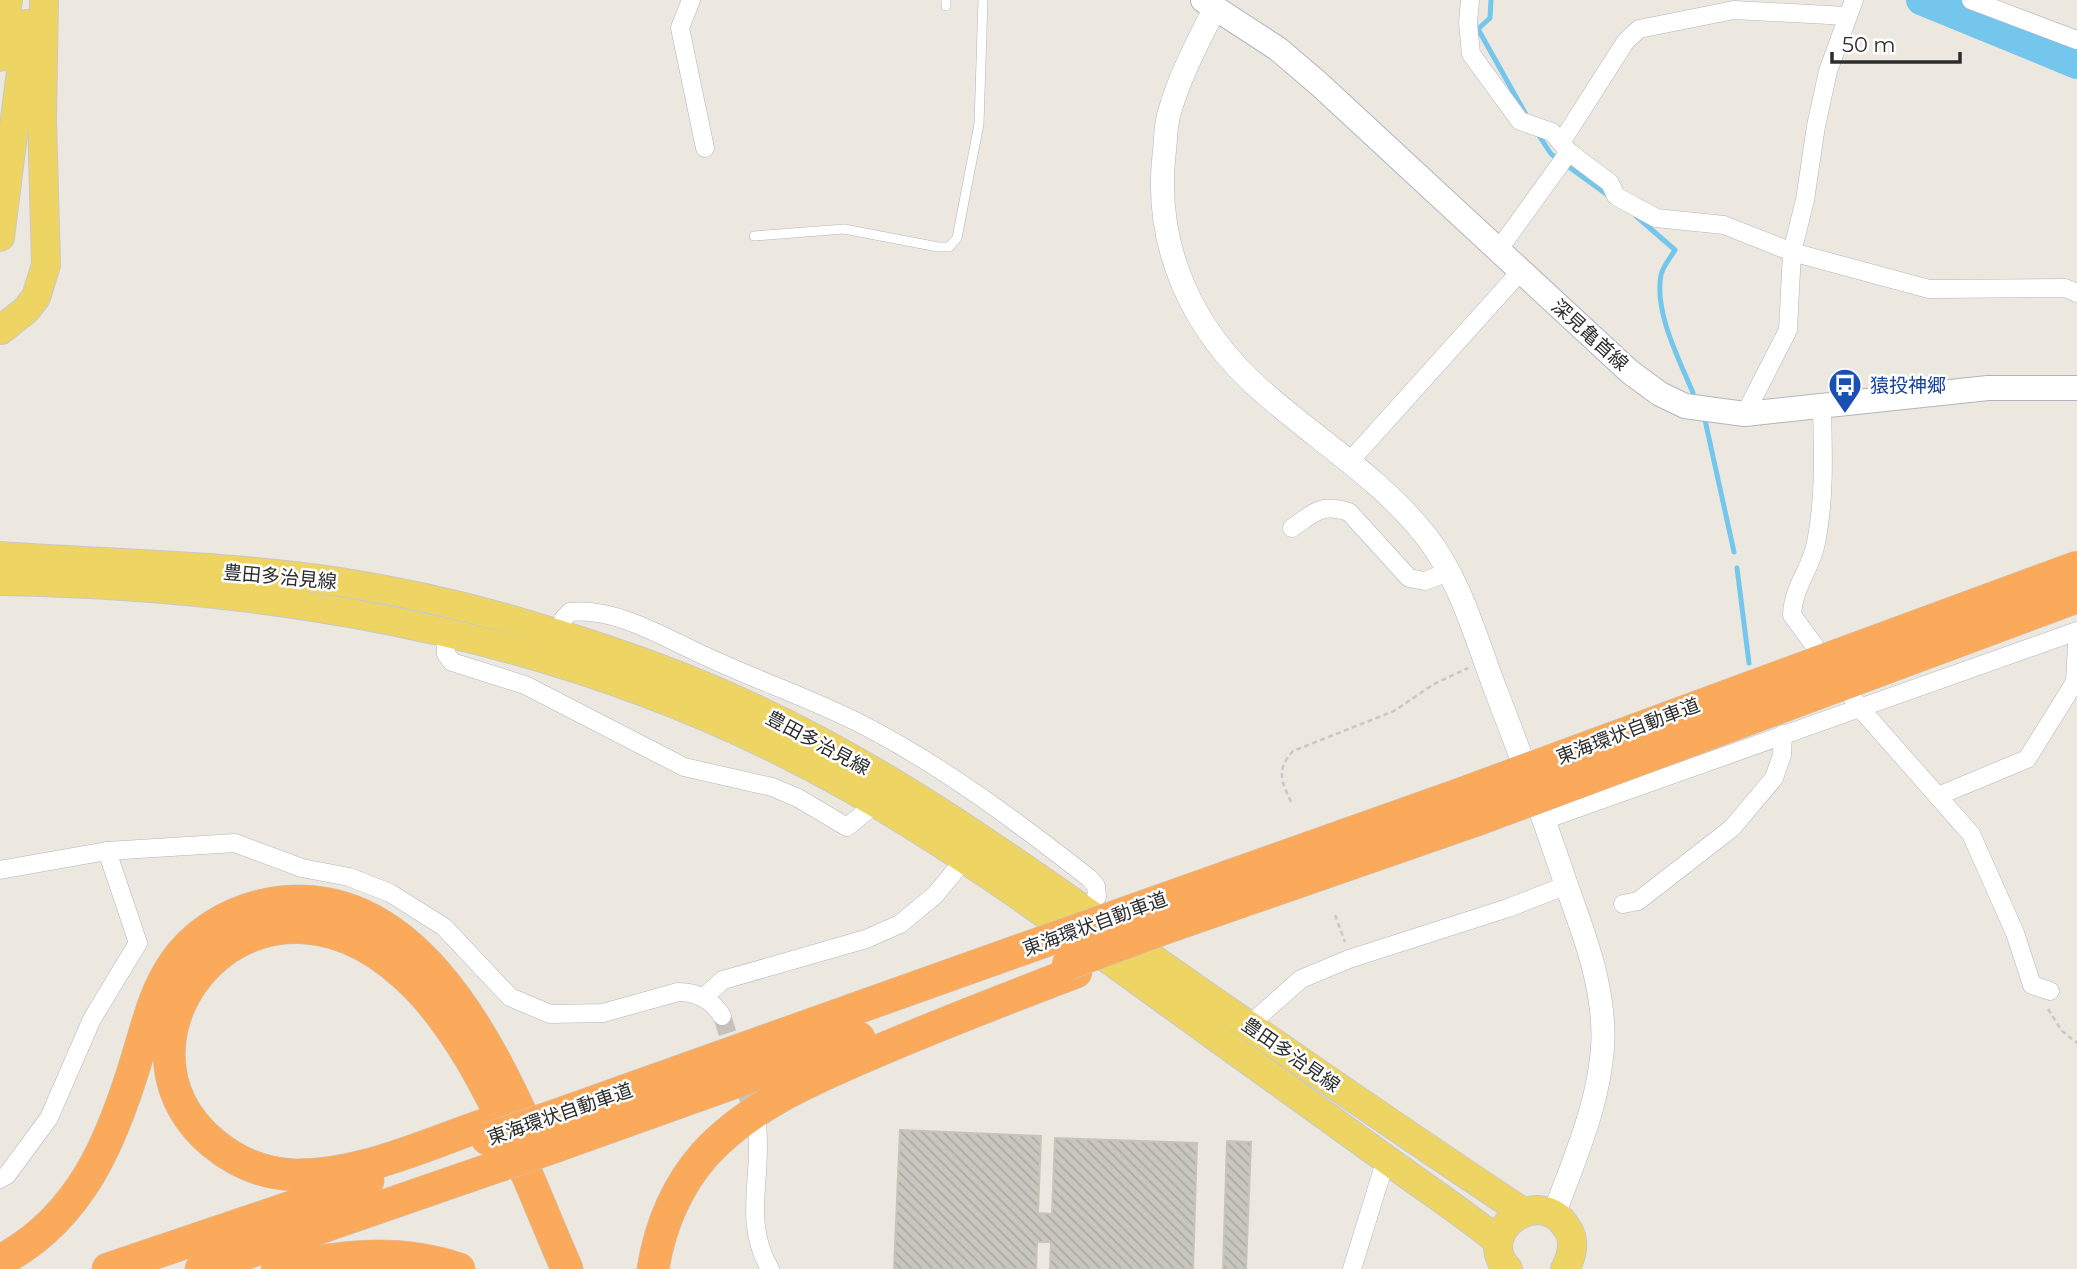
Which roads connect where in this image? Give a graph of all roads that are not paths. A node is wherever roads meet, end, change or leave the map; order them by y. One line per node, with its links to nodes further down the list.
1 (8, 0): 11 (main road)
2 (30, 0): 15 (main road)
3 (44, 0): 20 (main road)
4 (691, 0): 12 (street)
5 (983, 0): 14 (lane)
6 (1470, 0): 13 (street)
7 (1971, 0): 10 (street)
8 (1209, 4): 16 (main road, 深見亀首線); 24 (street)
9 (1850, 8): 13 (street); 17 (street)
10 (2077, 40)
11 (0, 57)
12 (705, 148)
13 (1561, 150): 16 (street); 17 (street)
14 (754, 236)
15 (0, 237)
16 (1499, 249): 18 (main road, 深見亀首線)
17 (1792, 252): 19 (street); 23 (street)
18 (1520, 272): 23 (main road, 深見亀首線); 24 (street)
19 (2077, 293)
20 (1, 330)
21 (2077, 388): 22 (main road, 深見亀首線)
22 (1822, 407): 23 (main road, 深見亀首線); 34 (street)
23 (1745, 414)
24 (1350, 461): 28 (street)
25 (1292, 528): 28 (street)
26 (0, 556): 49 (main road, 豊田多治見線)
27 (2077, 567): 38 (highway, 東海環状自動車道, bridge)
28 (1448, 572): 39 (street)
29 (0, 581): 31 (main road, 豊田多治見線)
30 (2077, 597): 38 (highway, 東海環状自動車道, bridge)
31 (445, 631): 37 (main road, 豊田多治見線); 37 (street)
32 (2077, 631): 34 (street)
33 (2077, 645): 36 (street)
34 (1860, 708): 35 (street); 36 (street)
35 (1783, 734): 39 (street); 44 (street)
36 (1938, 796): 46 (street)
37 (875, 804): 41 (main road, 豊田多治見線)
38 (1469, 807): 45 (highway, 東海環状自動車道, bridge); 50 (highway, 東海環状自動車道, bridge)
39 (1544, 820): 43 (street)
40 (107, 850): 42 (street); 47 (street); 54 (street)
41 (964, 860): 47 (street); 53 (main road, 豊田多治見線)
42 (0, 870)
43 (1567, 886): 49 (street); 56 (street)
44 (1623, 904)
45 (1072, 968): 50 (highway, 東海環状自動車道); 65 (highway)
46 (2050, 991)
47 (704, 997): 48 (street)
48 (722, 1016)
49 (1249, 1025): 55 (main road, 豊田多治見線)
50 (547, 1123): 52 (highway, 東海環状自動車道, bridge)
51 (757, 1125): 66 (street)
52 (489, 1143): 59 (highway, 東海環状自動車道); 60 (highway, 東海環状自動車道); 63 (highway)
53 (1386, 1159): 58 (main road, 豊田多治見線); 67 (street)
54 (0, 1179)
55 (1523, 1212): 56 (main road); 58 (main road, 豊田多治見線)
56 (1554, 1214): 68 (main road)
57 (0, 1261): 64 (highway)
58 (1504, 1261)
59 (108, 1269)
60 (201, 1269)
61 (277, 1269): 62 (highway)
62 (459, 1269)
63 (567, 1269)
64 (590, 1269)
65 (653, 1269)
66 (770, 1269)
67 (1352, 1269)
68 (1564, 1269)

